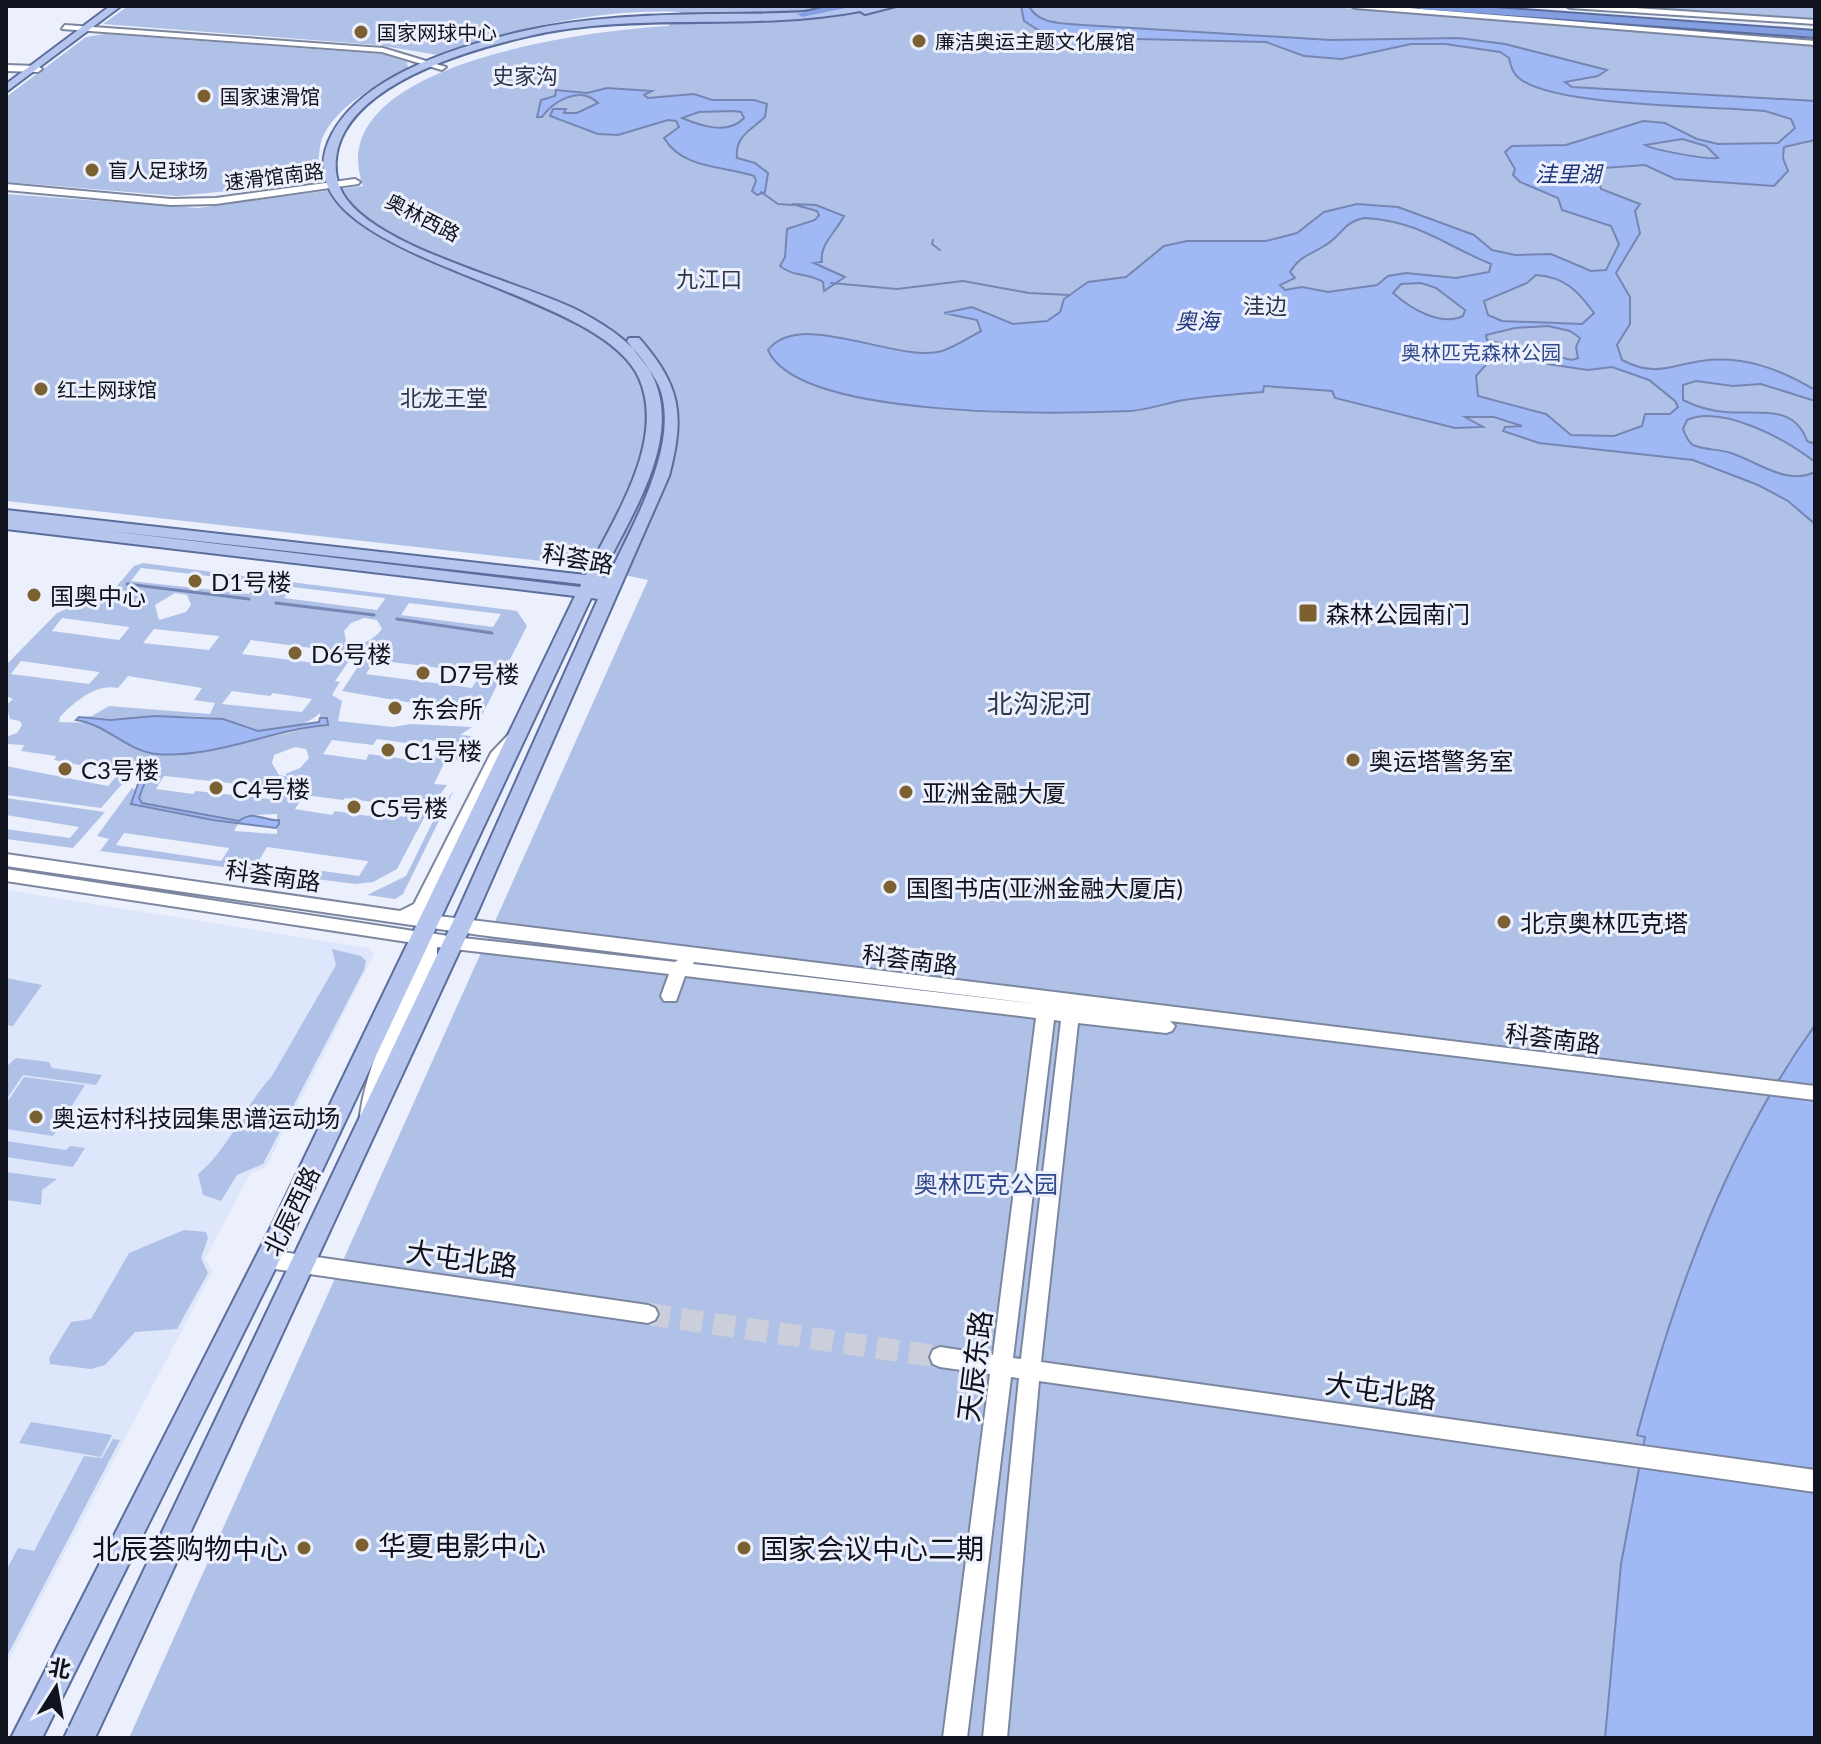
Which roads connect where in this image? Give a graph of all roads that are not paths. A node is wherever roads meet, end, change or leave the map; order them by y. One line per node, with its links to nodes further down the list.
1 (102, 6): 13 (main road)
2 (116, 6): 13 (main road)
3 (827, 6): 11 (street)
4 (888, 6): 9 (main road)
5 (1355, 6): 15 (street)
6 (1421, 6): 12 (highway)
7 (1475, 6): 14 (highway)
8 (1570, 6): 14 (street)
9 (868, 9): 10 (main road)
10 (849, 10): 11 (highway); 16 (main road)
11 (802, 14): 16 (main road)
12 (1689, 26): 14 (highway); 15 (highway)
13 (78, 28): 16 (street); 17 (main road)
14 (1815, 28)
15 (1815, 43)
16 (439, 65): 19 (main road)
17 (21, 69): 18 (main road)
18 (6, 89)
19 (345, 184): 20 (street, 速滑馆南路); 23 (main road, 奥林西路); 23 (main road, 奥林西路)
20 (6, 187)
21 (6, 515): 23 (main road, 科荟路)
22 (6, 524): 23 (main road, 科荟路)
23 (602, 588): 24 (main road, 北辰西路); 31 (main road, 北辰西路)
24 (523, 728): 27 (main road, 北辰西路); 29 (street)
25 (6, 860): 30 (street, 科荟南路)
26 (6, 875): 28 (street, 科荟南路)
27 (445, 893): 31 (street); 32 (main road, 北辰西路)
28 (255, 912): 30 (street, 科荟南路); 32 (street)
29 (402, 918): 30 (street, 科荟南路); 32 (street, 科荟南路); 40 (street)
30 (356, 919): 32 (street, 科荟南路)
31 (463, 938): 32 (street, 科荟南路); 33 (street, 科荟南路); 40 (main road, 北辰西路)
32 (422, 939): 41 (main road, 北辰西路)
33 (682, 959): 34 (street); 35 (street, 科荟南路)
34 (670, 996)
35 (1047, 1007): 36 (street, 科荟南路); 45 (street, 天辰东路)
36 (1071, 1010): 37 (street, 科荟南路); 46 (street)
37 (1767, 1093): 38 (street, 科荟南路); 39 (street, 科荟南路)
38 (1815, 1093)
39 (1815, 1104)
40 (368, 1125): 42 (main road, 北辰西路)
41 (268, 1259): 42 (street, 大屯北路); 48 (main road, 北辰西路)
42 (303, 1263): 43 (street, 大屯北路); 49 (main road, 北辰西路)
43 (648, 1314)
44 (940, 1357): 45 (street, 大屯北路)
45 (1002, 1367): 46 (street, 大屯北路); 50 (street, 天辰东路)
46 (1032, 1372): 47 (street, 大屯北路); 51 (street)
47 (1815, 1481)
48 (26, 1738)
49 (79, 1738)
50 (955, 1738)
51 (995, 1738)

